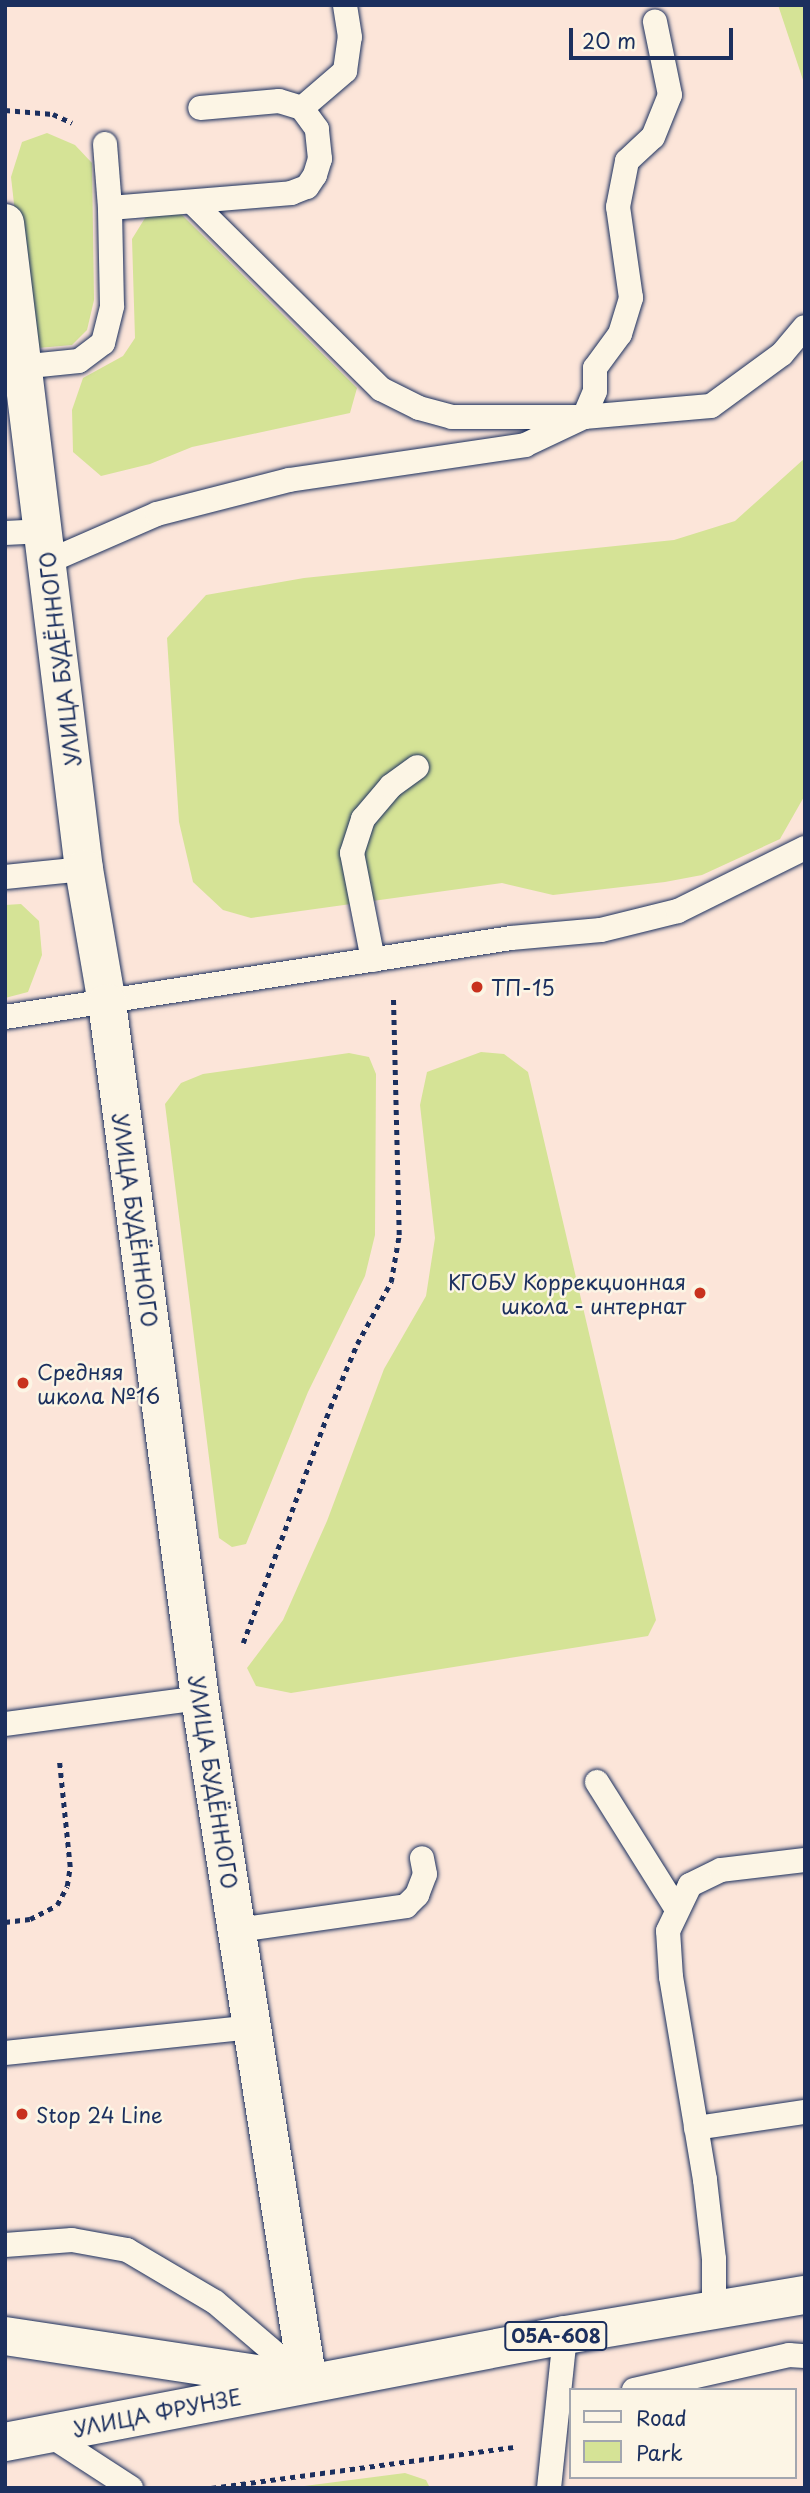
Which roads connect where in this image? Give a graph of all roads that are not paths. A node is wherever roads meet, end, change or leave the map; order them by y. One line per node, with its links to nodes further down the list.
1 (345, 5): 4 (lane)
2 (655, 22): 11 (lane)
3 (200, 108): 4 (lane)
4 (302, 108): 6 (lane)
5 (105, 144): 7 (lane)
6 (192, 202): 7 (lane); 11 (lane)
7 (110, 208): 10 (lane)
8 (5, 223): 10 (main road, УЛИЦА БУДЁННОГО)
9 (805, 327): 11 (lane)
10 (20, 367): 13 (main road, УЛИЦА БУДЁННОГО)
11 (584, 417): 13 (lane)
12 (5, 533): 13 (lane)
13 (46, 547): 16 (main road, УЛИЦА БУДЁННОГО)
14 (417, 767): 18 (lane)
15 (805, 848): 18 (lane)
16 (84, 869): 17 (lane); 19 (main road, УЛИЦА БУДЁННОГО)
17 (5, 877)
18 (382, 959): 19 (lane)
19 (107, 1003): 20 (lane); 21 (main road, УЛИЦА БУДЁННОГО)
20 (5, 1017)
21 (200, 1698): 22 (lane); 27 (main road, УЛИЦА БУДЁННОГО)
22 (5, 1724)
23 (597, 1782): 26 (lane)
24 (422, 1858): 27 (lane)
25 (805, 1860): 26 (lane)
26 (676, 1908): 31 (lane)
27 (238, 1930): 28 (main road, УЛИЦА БУДЁННОГО)
28 (252, 2027): 29 (lane); 38 (main road, УЛИЦА БУДЁННОГО)
29 (5, 2053)
30 (805, 2112): 31 (lane)
31 (696, 2128): 34 (lane)
32 (5, 2245): 38 (lane)
33 (805, 2295): 34 (main road, УЛИЦА ФРУНЗЕ / 05А-608)
34 (714, 2310): 35 (main road, УЛИЦА ФРУНЗЕ / 05А-608)
35 (565, 2335): 38 (main road, УЛИЦА ФРУНЗЕ / 05А-608); 40 (lane)
36 (5, 2336): 38 (main road, УЛИЦА ФРУНЗЕ / 05А-608)
37 (805, 2356): 39 (lane)
38 (308, 2382): 41 (main road, УЛИЦА ФРУНЗЕ / 05А-608)
39 (643, 2388)
40 (564, 2405): 44 (lane)
41 (48, 2434): 42 (main road, УЛИЦА ФРУНЗЕ / 05А-608); 43 (lane)
42 (5, 2442)
43 (131, 2488)
44 (550, 2488)

